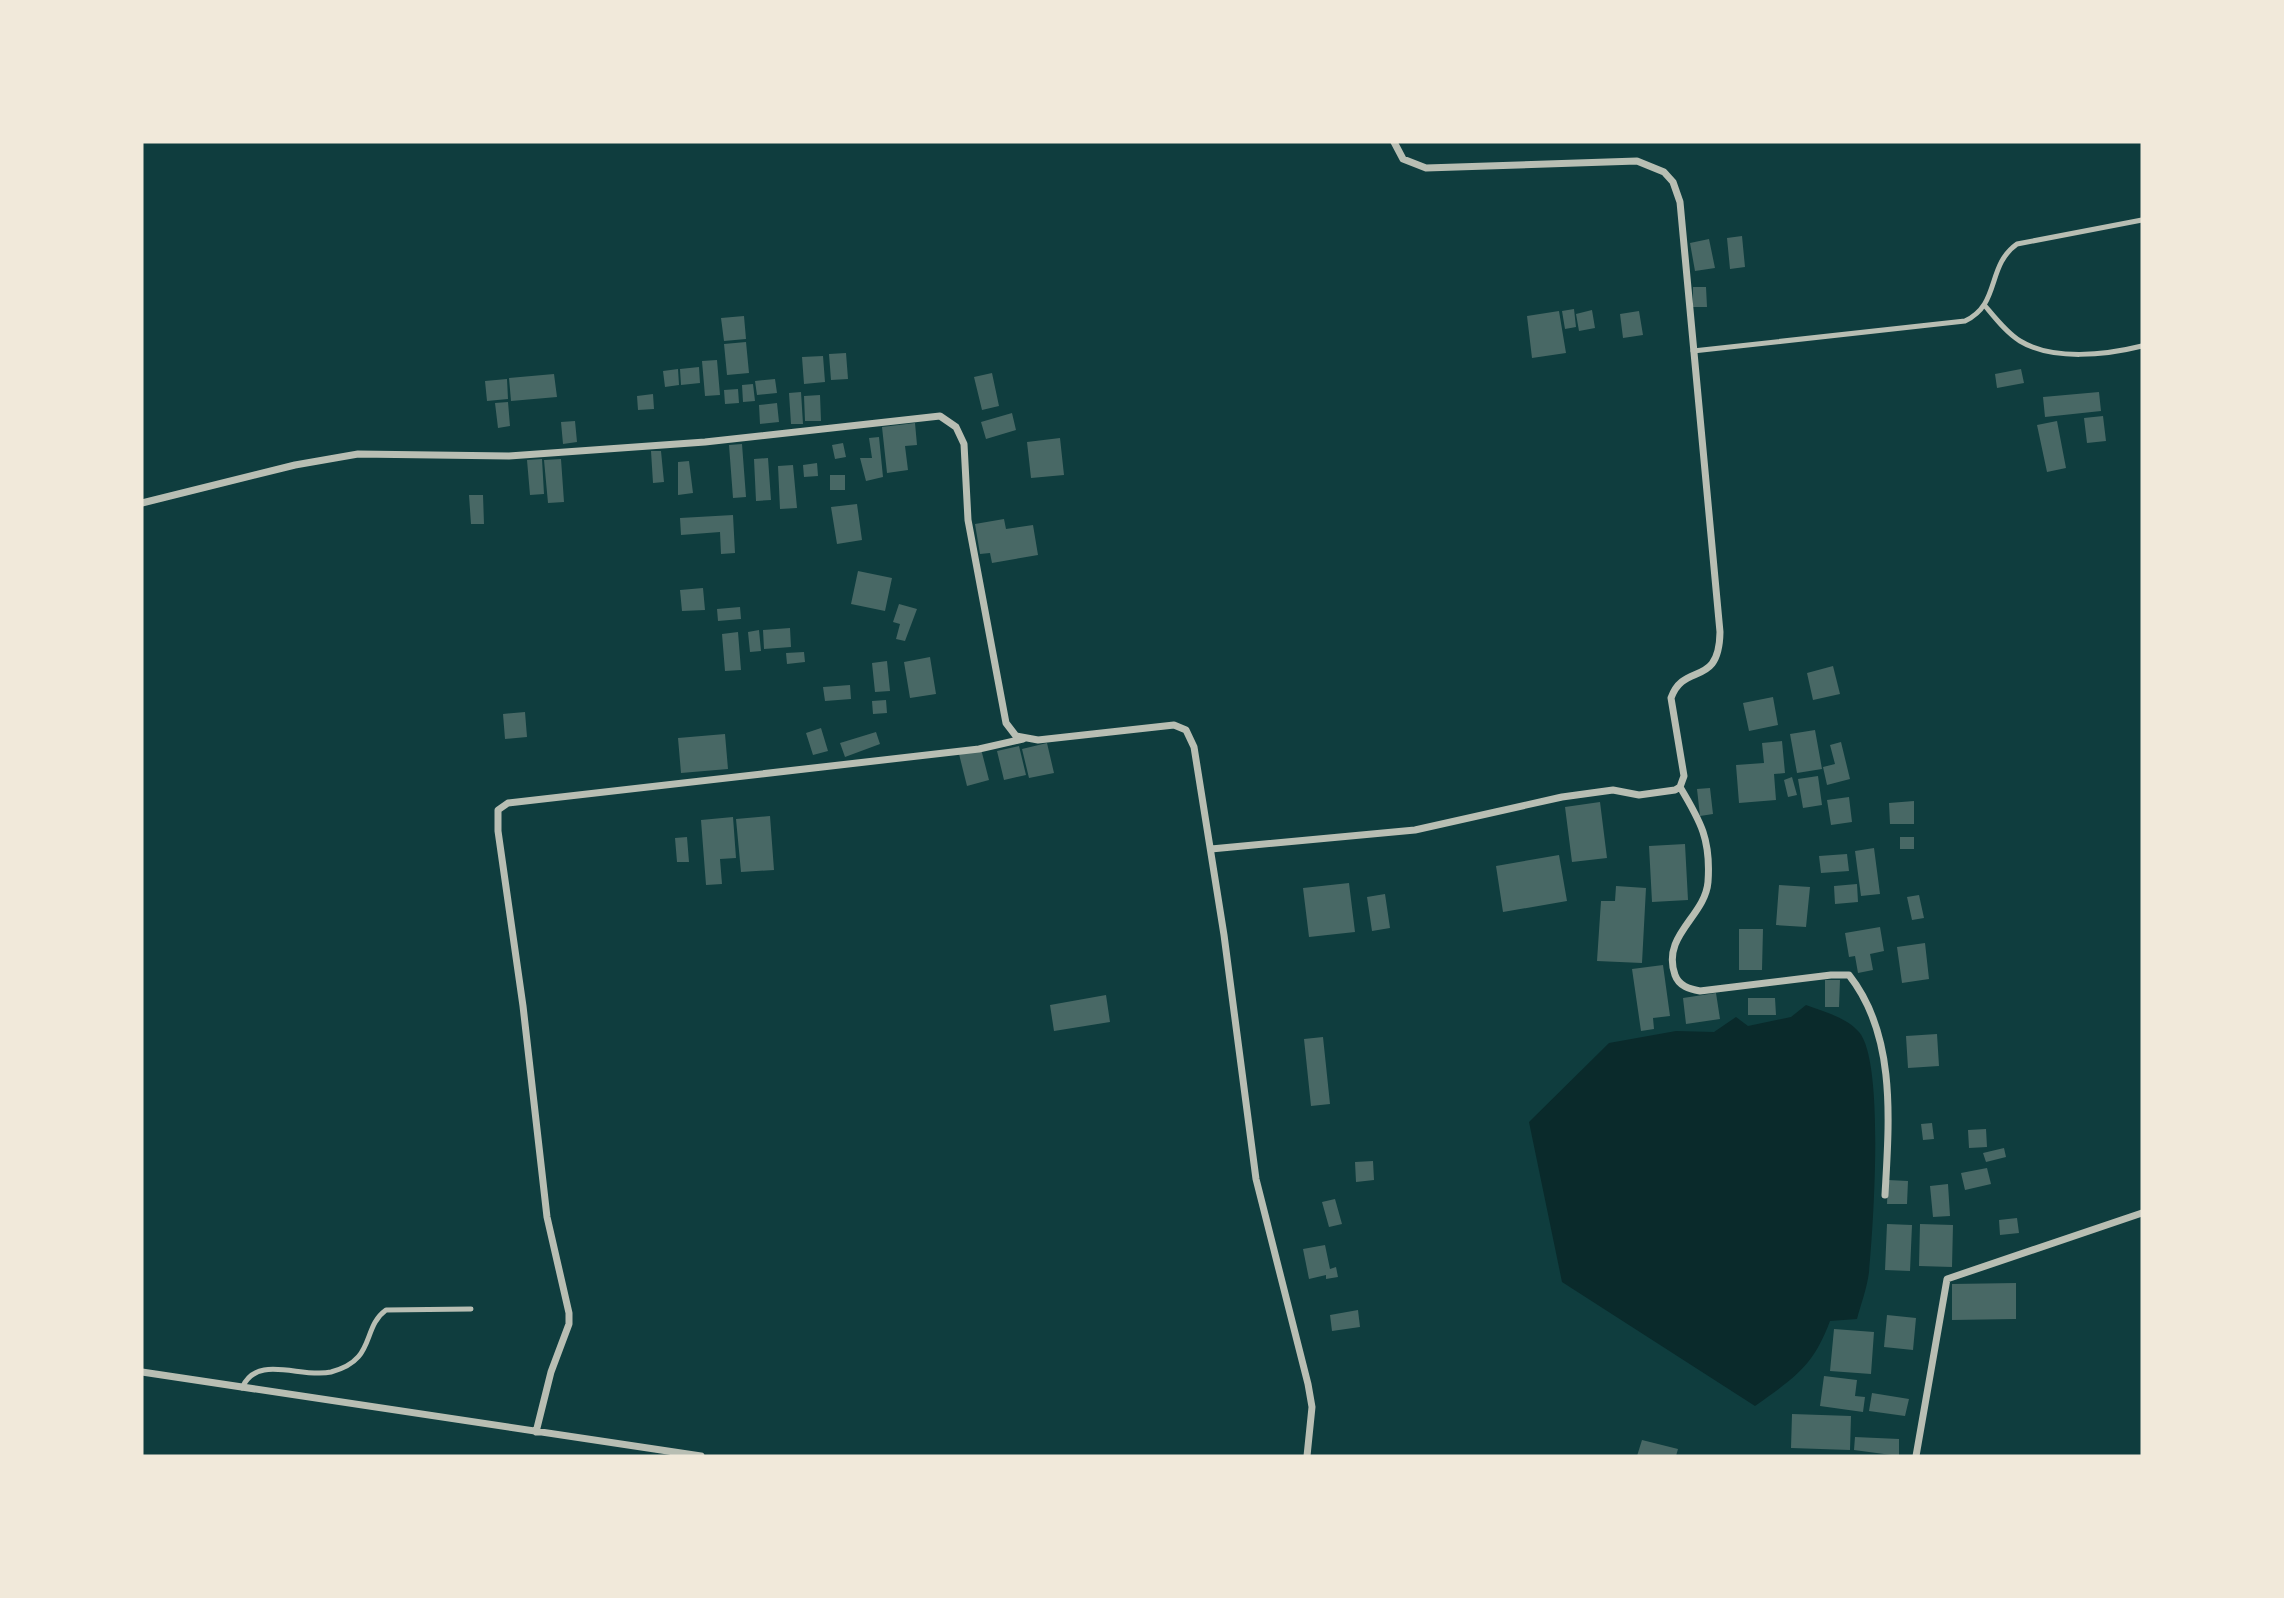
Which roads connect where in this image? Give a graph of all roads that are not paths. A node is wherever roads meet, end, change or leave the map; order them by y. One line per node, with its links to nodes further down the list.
1 (1394, 142): 5 (street)
2 (2142, 220): 3 (lane)
3 (1986, 307): 4 (lane); 5 (lane)
4 (2142, 346)
5 (1693, 351): 8 (street)
6 (142, 503): 7 (street)
7 (1023, 738): 9 (street); 15 (street)
8 (1681, 787): 9 (street); 10 (street)
9 (1211, 849): 17 (street)
10 (1885, 1195)
11 (2142, 1213): 18 (street)
12 (471, 1310): 14 (lane)
13 (142, 1372): 14 (street)
14 (242, 1388): 15 (street)
15 (536, 1432): 16 (street)
16 (701, 1456)
17 (1307, 1456)
18 (1916, 1456)

